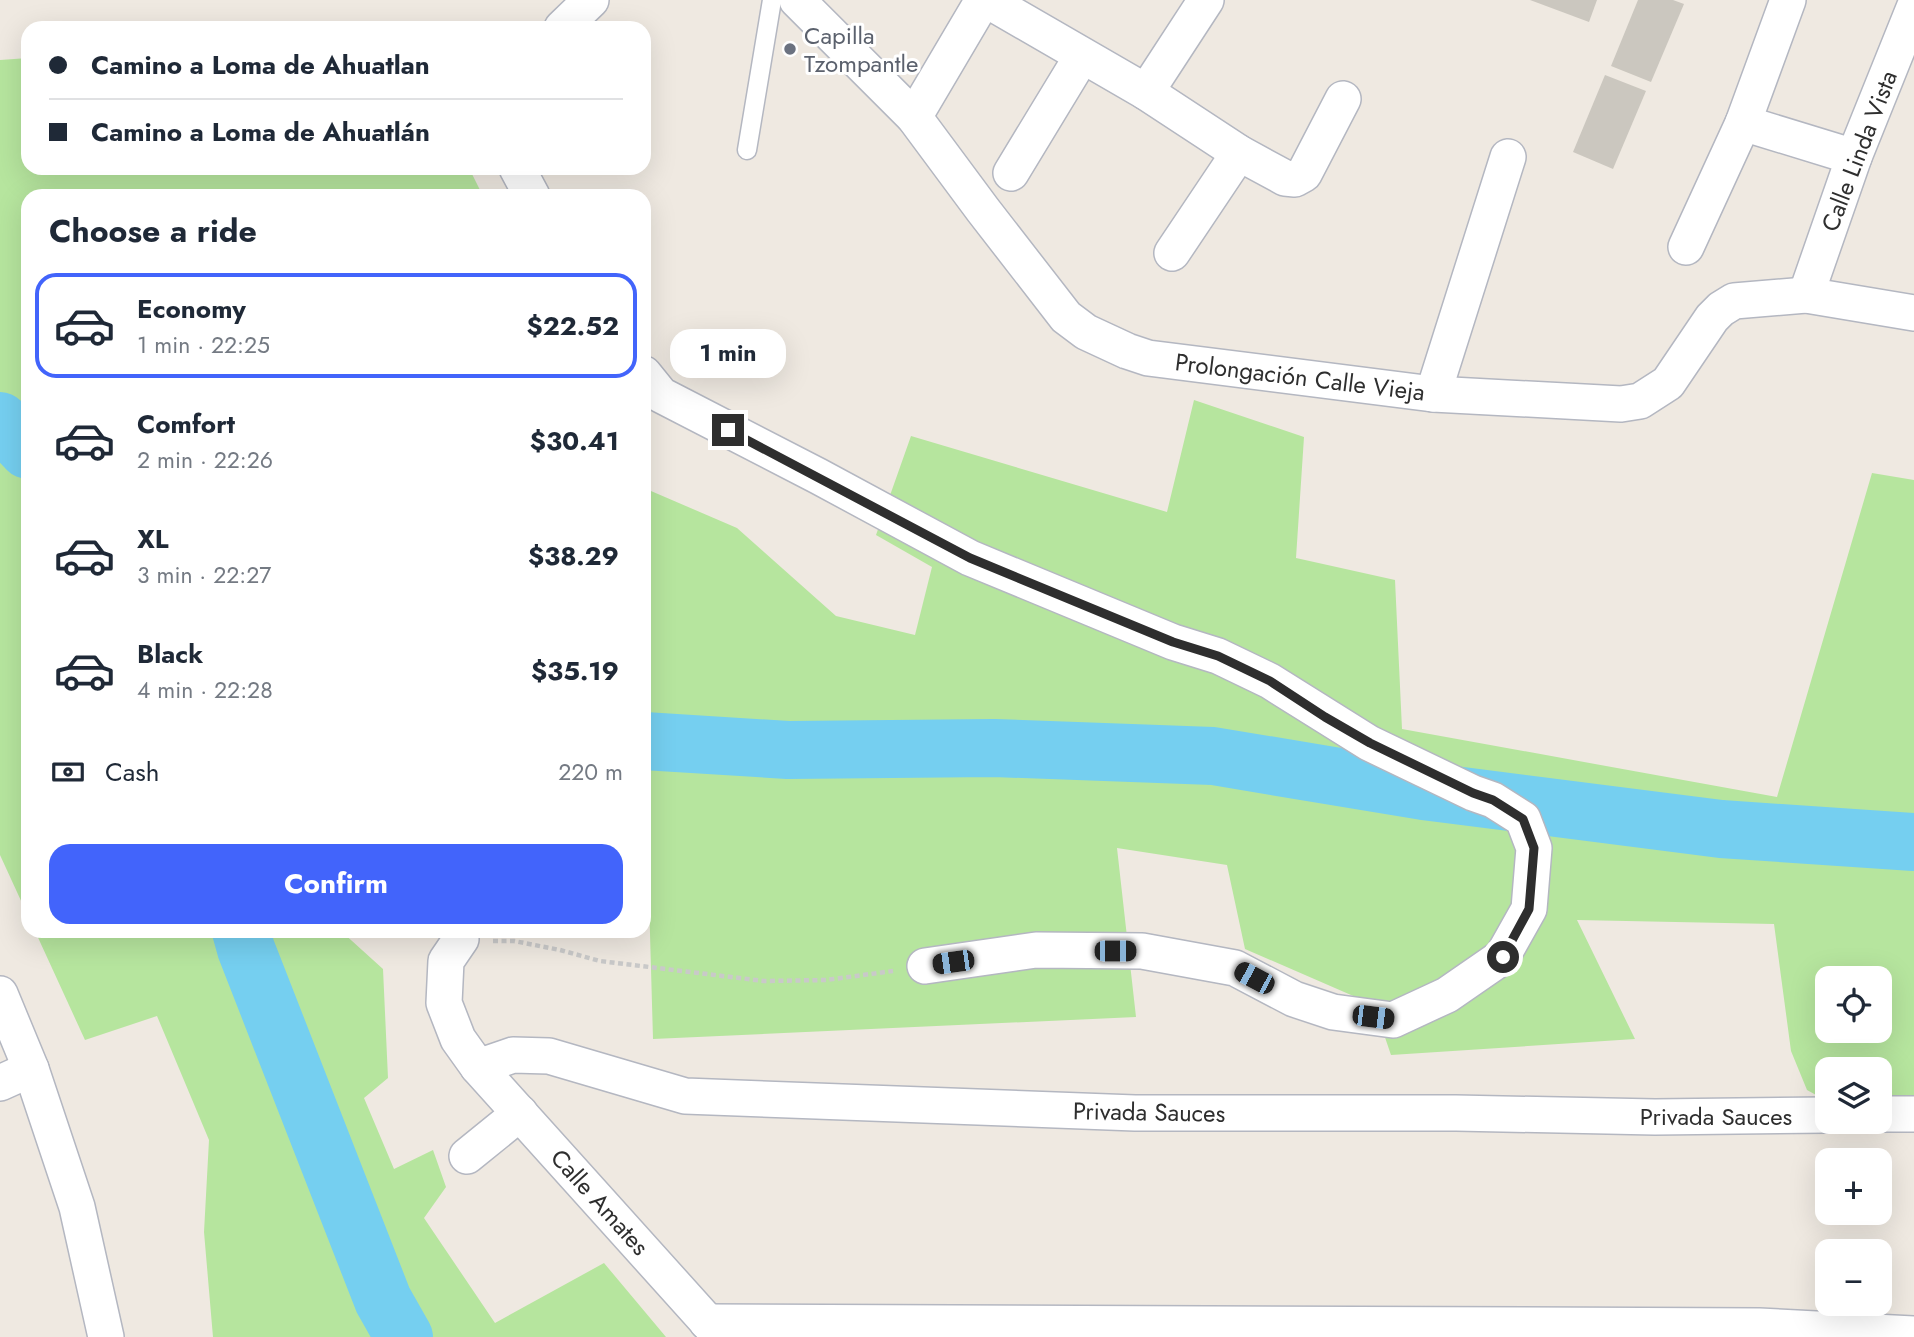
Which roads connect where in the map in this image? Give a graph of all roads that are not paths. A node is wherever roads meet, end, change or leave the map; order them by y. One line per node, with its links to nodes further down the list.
1 (591, 0): 8 (street)
2 (772, 0): 14 (lane)
3 (797, 0): 12 (street, Prolongación Calle Vieja)
4 (985, 0): 9 (street); 12 (street)
5 (1206, 0): 10 (street)
6 (1788, 0): 13 (street)
7 (1914, 8): 17 (street, Calle Linda Vista)
8 (569, 21)
9 (1082, 56): 10 (street); 18 (street)
10 (1146, 92): 15 (street)
11 (1343, 99): 15 (street)
12 (914, 117): 24 (street, Prolongación Calle Vieja)
13 (1743, 123): 17 (street); 19 (street)
14 (747, 150)
15 (1239, 153): 20 (street)
16 (1508, 157): 24 (street)
17 (1854, 157): 21 (street, Calle Linda Vista)
18 (1012, 173)
19 (1686, 247)
20 (1172, 253)
21 (1806, 295): 22 (street, Prolongación Calle Vieja); 24 (street, Prolongación Calle Vieja)
22 (1914, 313)
23 (651, 394): 26 (street)
24 (1433, 394)
25 (461, 939): 28 (street, Calle Amates)
26 (925, 966)
27 (0, 994): 29 (street)
28 (478, 1067): 31 (street, Calle Amates); 34 (street, Privada Sauces)
29 (31, 1069): 30 (street); 38 (street)
30 (0, 1083)
31 (520, 1113): 35 (street); 36 (street, Calle Amates)
32 (1892, 1114): 33 (street)
33 (1914, 1114)
34 (1815, 1115)
35 (467, 1156)
36 (714, 1330): 37 (street)
37 (1914, 1334)
38 (106, 1337)

